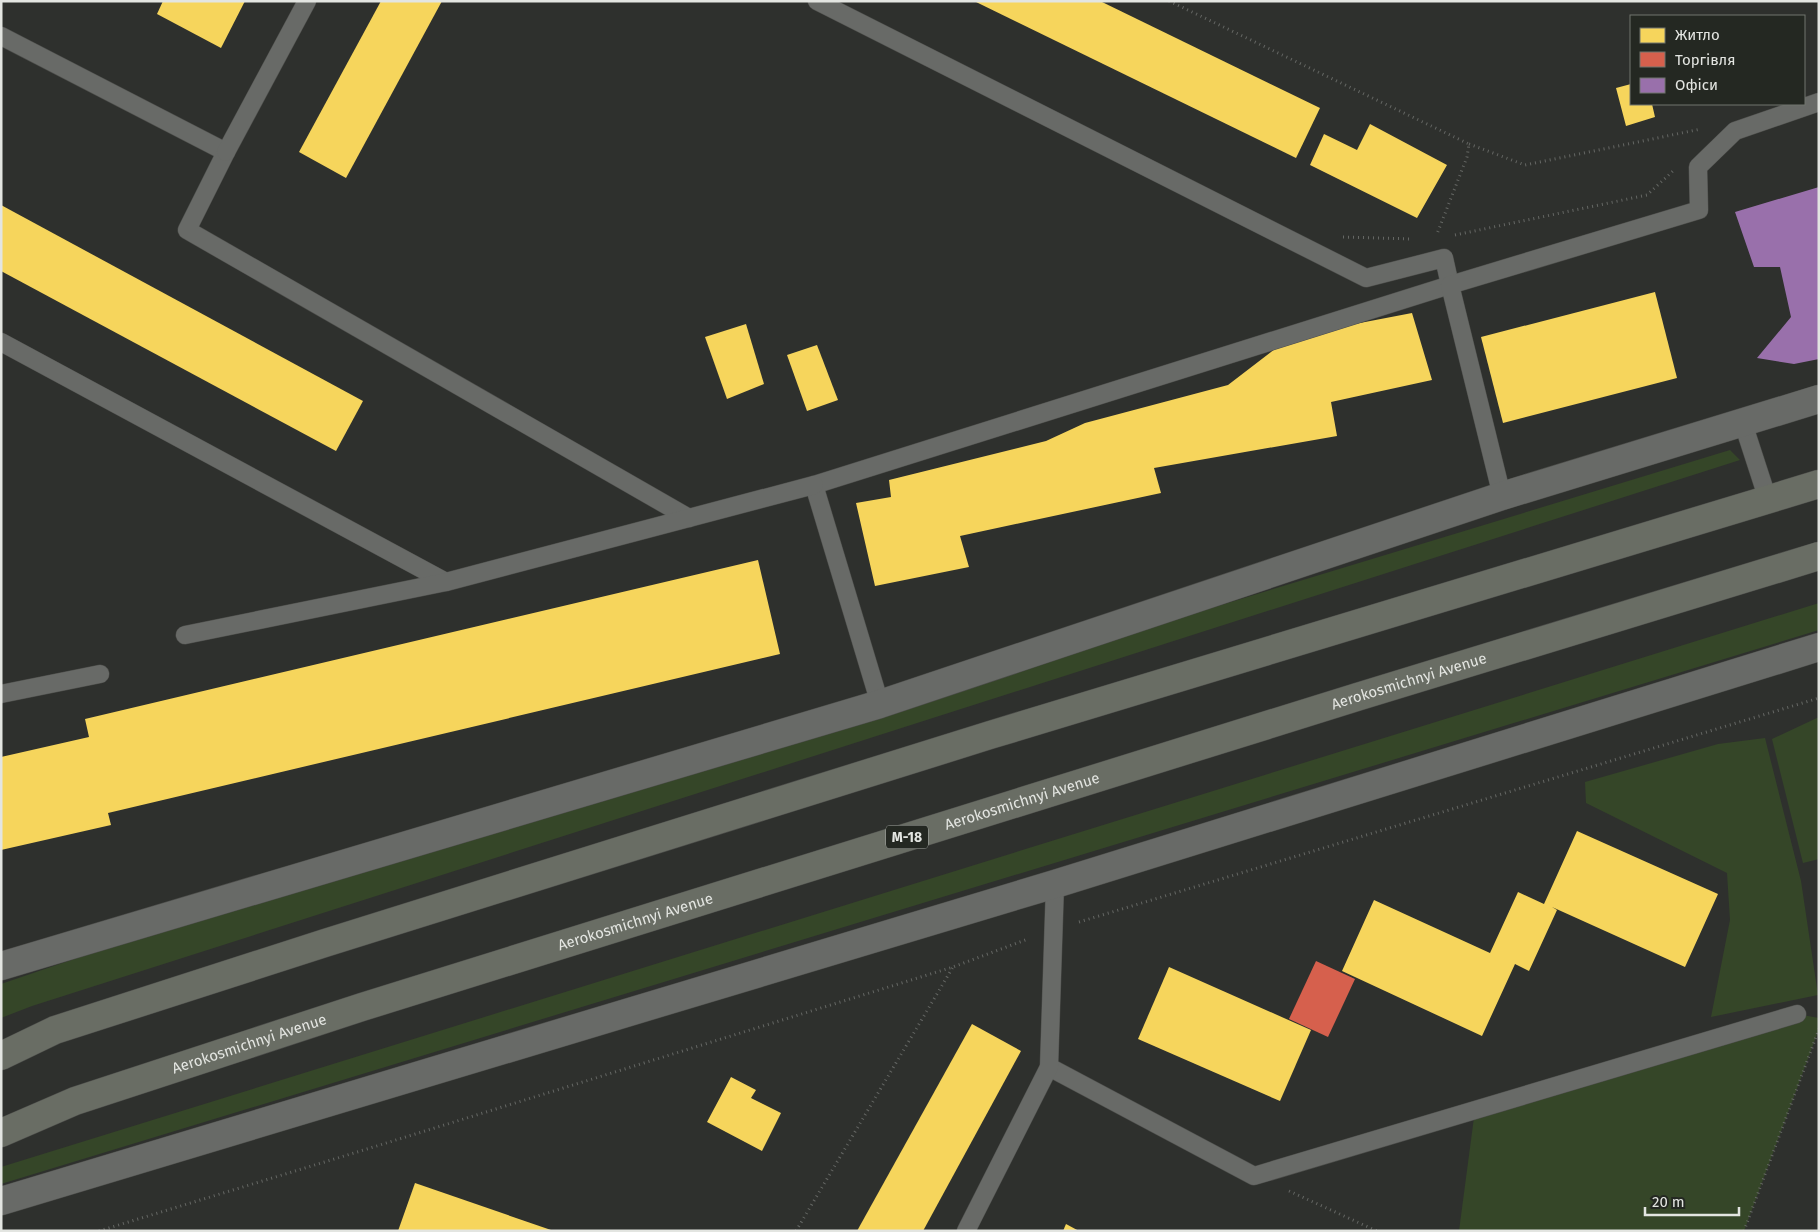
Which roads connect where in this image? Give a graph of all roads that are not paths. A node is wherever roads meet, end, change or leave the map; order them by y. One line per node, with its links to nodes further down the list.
1 (307, 1): 5 (lane)
2 (817, 1): 6 (lane)
3 (1, 36): 5 (lane)
4 (1819, 102): 6 (lane)
5 (226, 152): 14 (lane)
6 (1450, 285): 11 (lane); 12 (lane)
7 (1, 342): 16 (lane)
8 (1819, 399): 9 (street)
9 (1743, 423): 12 (street); 13 (lane)
10 (1819, 484): 13 (main road)
11 (814, 485): 14 (lane); 21 (lane)
12 (1502, 496): 21 (street)
13 (1768, 500): 25 (main road)
14 (689, 518): 16 (lane)
15 (1819, 556): 29 (main road, Aerokosmichnyi Avenue / М-18)
16 (446, 582): 17 (lane)
17 (186, 635)
18 (1819, 647): 22 (street)
19 (100, 674): 20 (lane)
20 (1, 694)
21 (880, 704): 23 (street)
22 (1055, 884): 28 (lane); 30 (street)
23 (1, 966)
24 (1797, 1014): 28 (lane)
25 (55, 1030): 26 (main road); 27 (main road)
26 (1, 1046)
27 (1, 1056)
28 (1049, 1067): 31 (lane)
29 (1, 1133)
30 (1, 1201)
31 (966, 1231)

